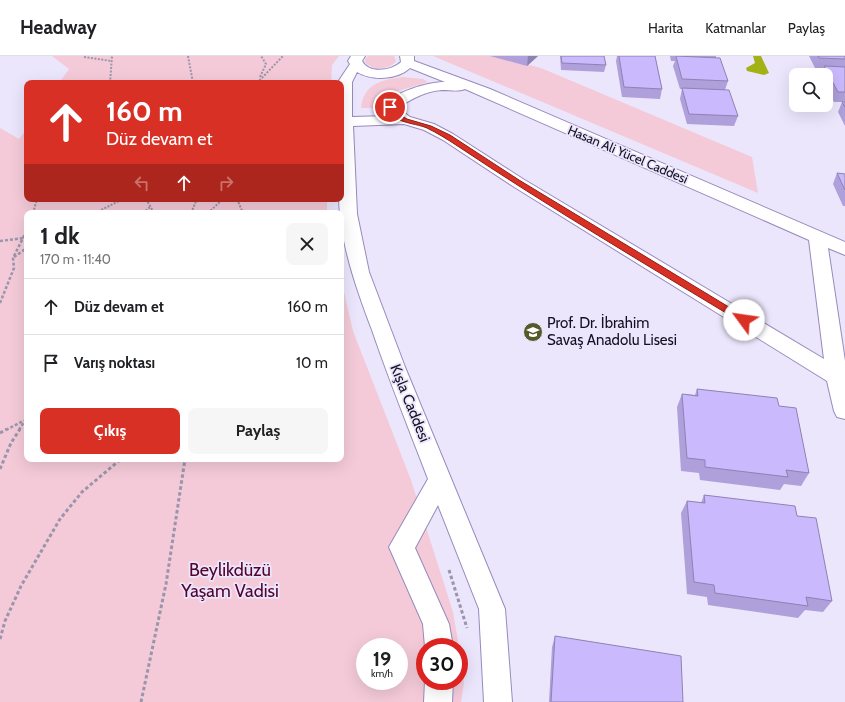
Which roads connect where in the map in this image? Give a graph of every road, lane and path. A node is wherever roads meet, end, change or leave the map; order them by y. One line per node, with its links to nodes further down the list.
1 (112, 56): 8 (path)
2 (188, 56): 11 (path)
3 (261, 56): 12 (path)
4 (283, 56): 12 (path)
5 (84, 57): 8 (path)
6 (407, 59): 9 (street); 14 (street, Hasan Ali Yücel Caddesi)
7 (357, 60): 9 (street); 13 (street, Kışla Caddesi)
8 (111, 61): 10 (path)
9 (384, 74): 13 (street)
10 (110, 80)
11 (192, 80)
12 (258, 80)
13 (354, 91): 16 (street, Kışla Caddesi)
14 (485, 92): 15 (street); 25 (street, Hasan Ali Yücel Caddesi)
15 (405, 120): 16 (street); 32 (street)
16 (345, 122): 39 (street, Kışla Caddesi)
17 (117, 202): 21 (path)
18 (148, 202): 20 (path)
19 (220, 202): 24 (path)
20 (150, 207): 22 (path); 23 (path)
21 (100, 210)
22 (146, 210)
23 (152, 210)
24 (211, 210)
25 (817, 236): 28 (street, Hasan Ali Yücel Caddesi); 32 (street)
26 (24, 238): 27 (path); 30 (path)
27 (0, 241)
28 (845, 249)
29 (24, 250): 30 (path)
30 (13, 258): 31 (path)
31 (0, 303)
32 (837, 377): 33 (street)
33 (845, 411)
34 (24, 421): 35 (path); 38 (path)
35 (0, 433)
36 (117, 462): 41 (path)
37 (185, 462): 43 (path)
38 (0, 469)
39 (440, 479): 40 (street); 45 (street, Kışla Caddesi)
40 (437, 638)
41 (0, 639)
42 (439, 690): 44 (street)
43 (141, 702)
44 (438, 702)
45 (498, 702)

